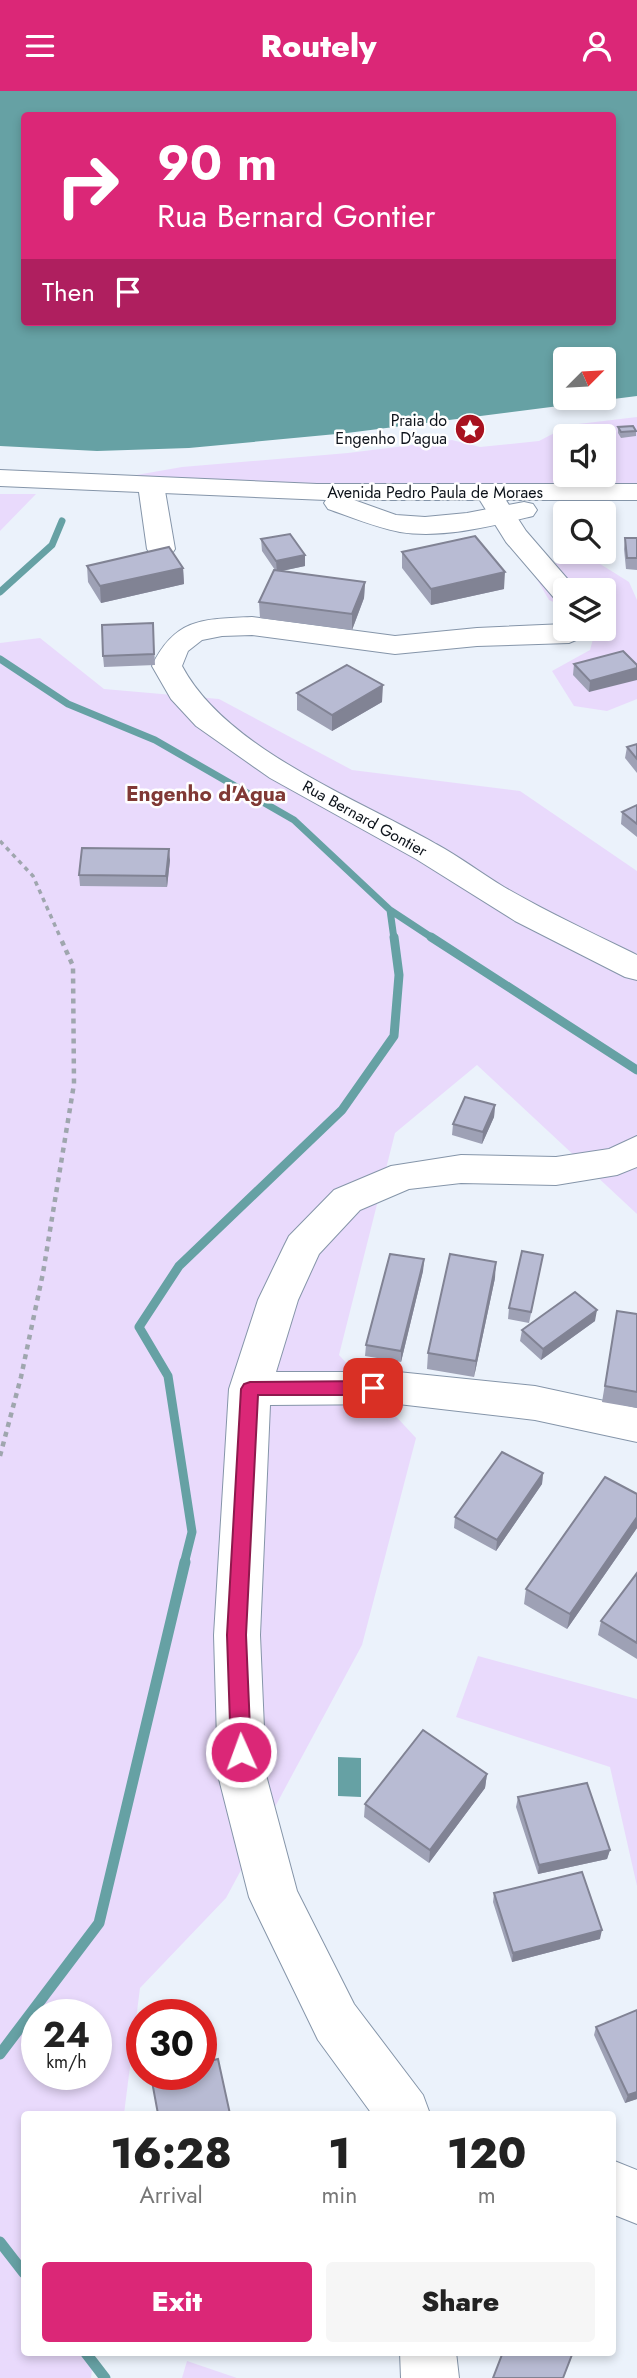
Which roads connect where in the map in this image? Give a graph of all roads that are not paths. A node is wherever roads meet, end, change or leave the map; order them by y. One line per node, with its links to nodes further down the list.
1 (0, 478): 2 (street, Avenida Pedro Paula de Moraes)
2 (151, 485): 5 (street, Avenida Pedro Paula de Moraes); 6 (street)
3 (637, 492): 5 (street, Avenida Pedro Paula de Moraes)
4 (637, 503): 5 (street, Avenida Pedro Paula de Moraes)
5 (495, 504): 7 (street)
6 (161, 549)
7 (553, 578)
8 (553, 635): 9 (street, Rua Bernard Gontier)
9 (637, 969)
10 (637, 1150): 11 (street)
11 (250, 1389): 12 (street); 13 (street)
12 (637, 1425)
13 (402, 2111)
14 (616, 2189): 15 (street)
15 (637, 2197)
16 (428, 2356): 17 (street)
17 (430, 2378)

